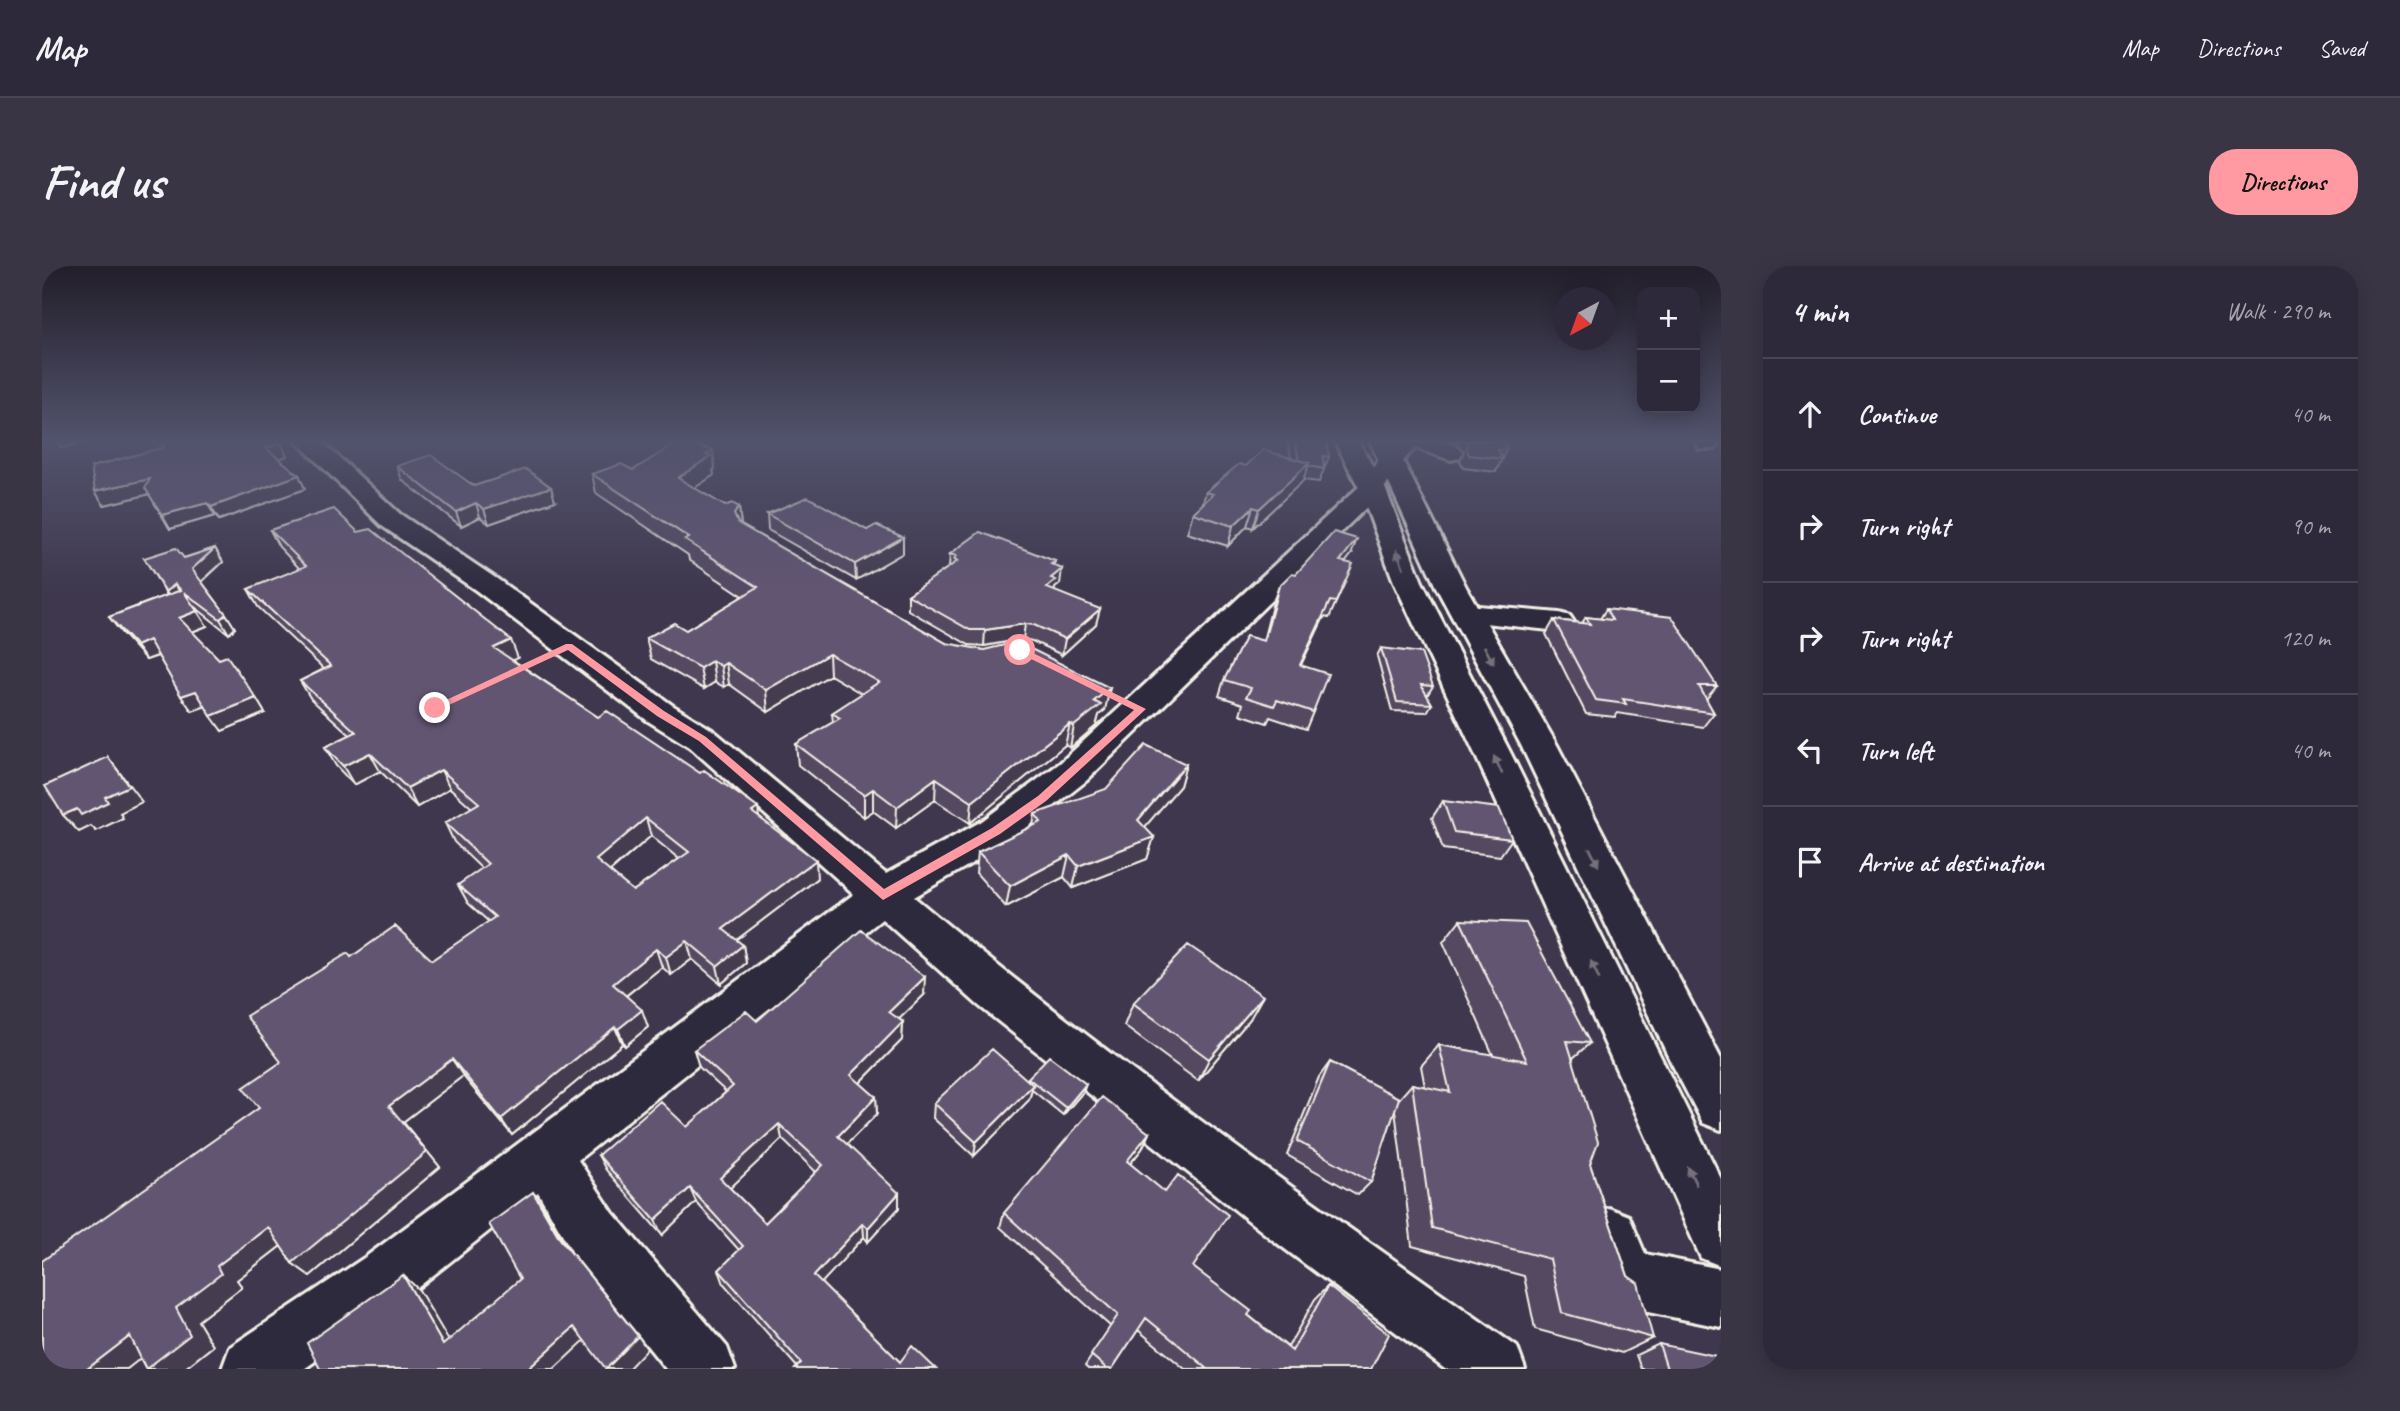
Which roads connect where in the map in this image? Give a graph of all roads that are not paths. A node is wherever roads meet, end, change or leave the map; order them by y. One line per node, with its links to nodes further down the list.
1 (362, 492): 7 (main road)
2 (1353, 492): 7 (main road)
3 (1397, 492): 11 (main road, one-way to 3)
4 (1410, 492): 5 (main road)
5 (1466, 614): 6 (main road); 8 (main road, one-way to 8)
6 (1559, 622)
7 (883, 895): 9 (main road); 15 (main road)
8 (1718, 1093)
9 (543, 1157): 13 (main road); 14 (main road)
10 (1594, 1182): 12 (main road)
11 (1721, 1238)
12 (1721, 1298)
13 (252, 1369)
14 (705, 1369)
15 (1495, 1369)

